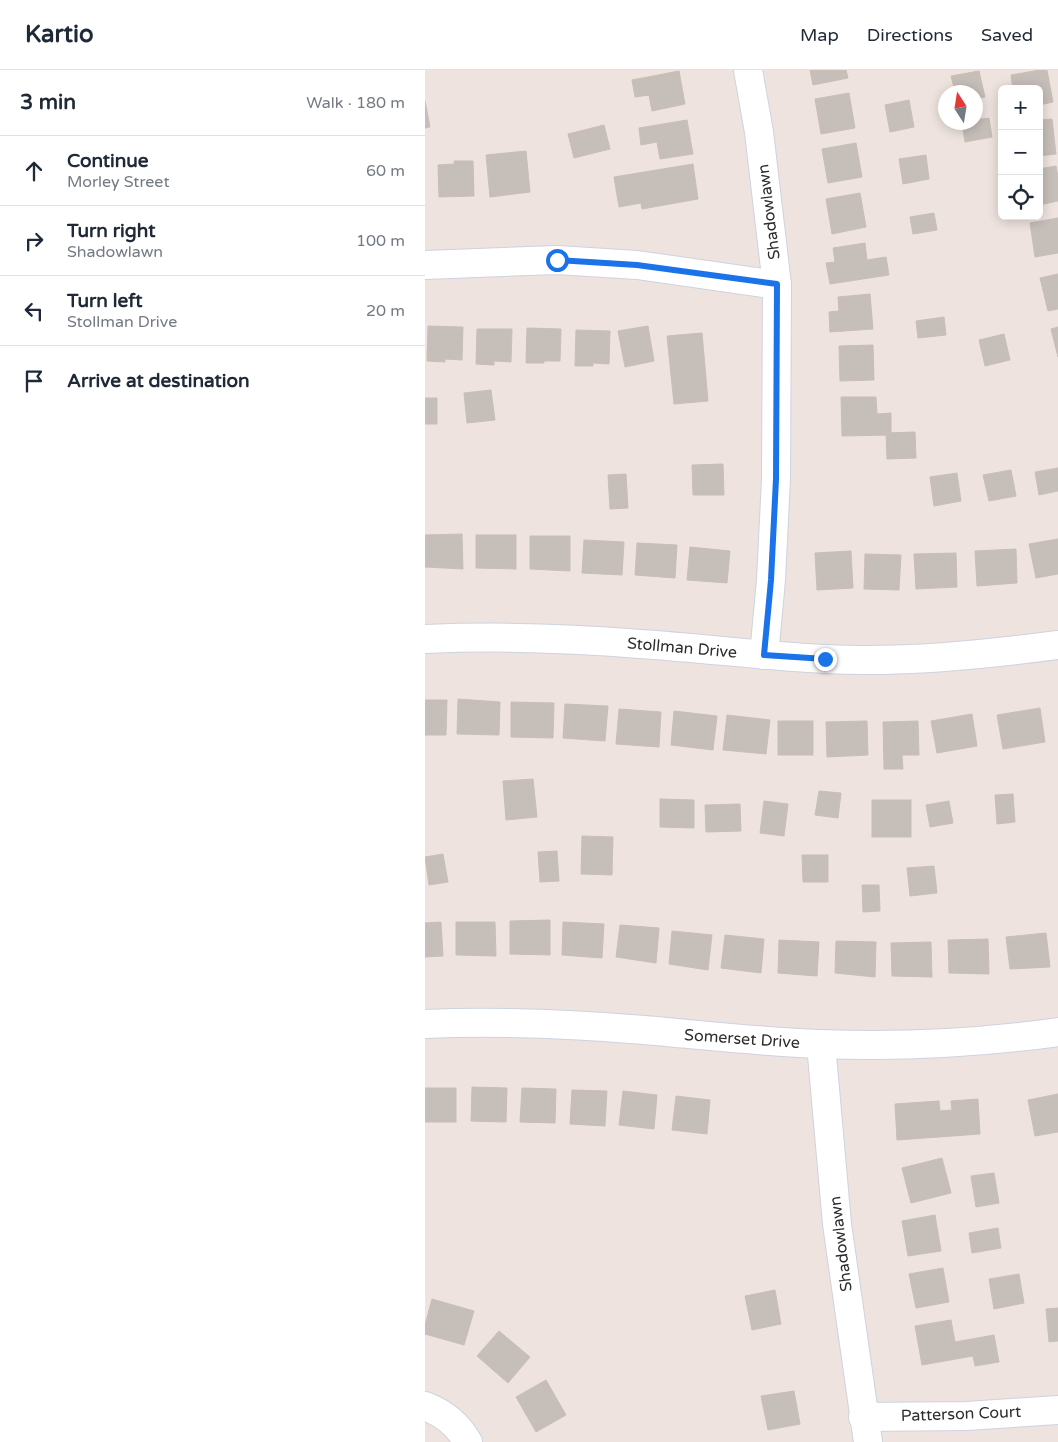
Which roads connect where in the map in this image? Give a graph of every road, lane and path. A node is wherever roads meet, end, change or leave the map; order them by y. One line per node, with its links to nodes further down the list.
1 (749, 70): 3 (street, Shadowlawn)
2 (425, 265): 3 (street)
3 (777, 284): 6 (street, Shadowlawn)
4 (425, 639): 6 (street, Stollman Drive)
5 (1058, 645): 6 (street, Stollman Drive)
6 (764, 655)
7 (425, 1024): 9 (street, Somerset Drive)
8 (1058, 1032): 9 (street, Somerset Drive)
9 (821, 1044): 12 (street, Shadowlawn)
10 (425, 1406): 13 (street)
11 (1058, 1410): 12 (street, Patterson Court)
12 (866, 1430)
13 (468, 1442)

